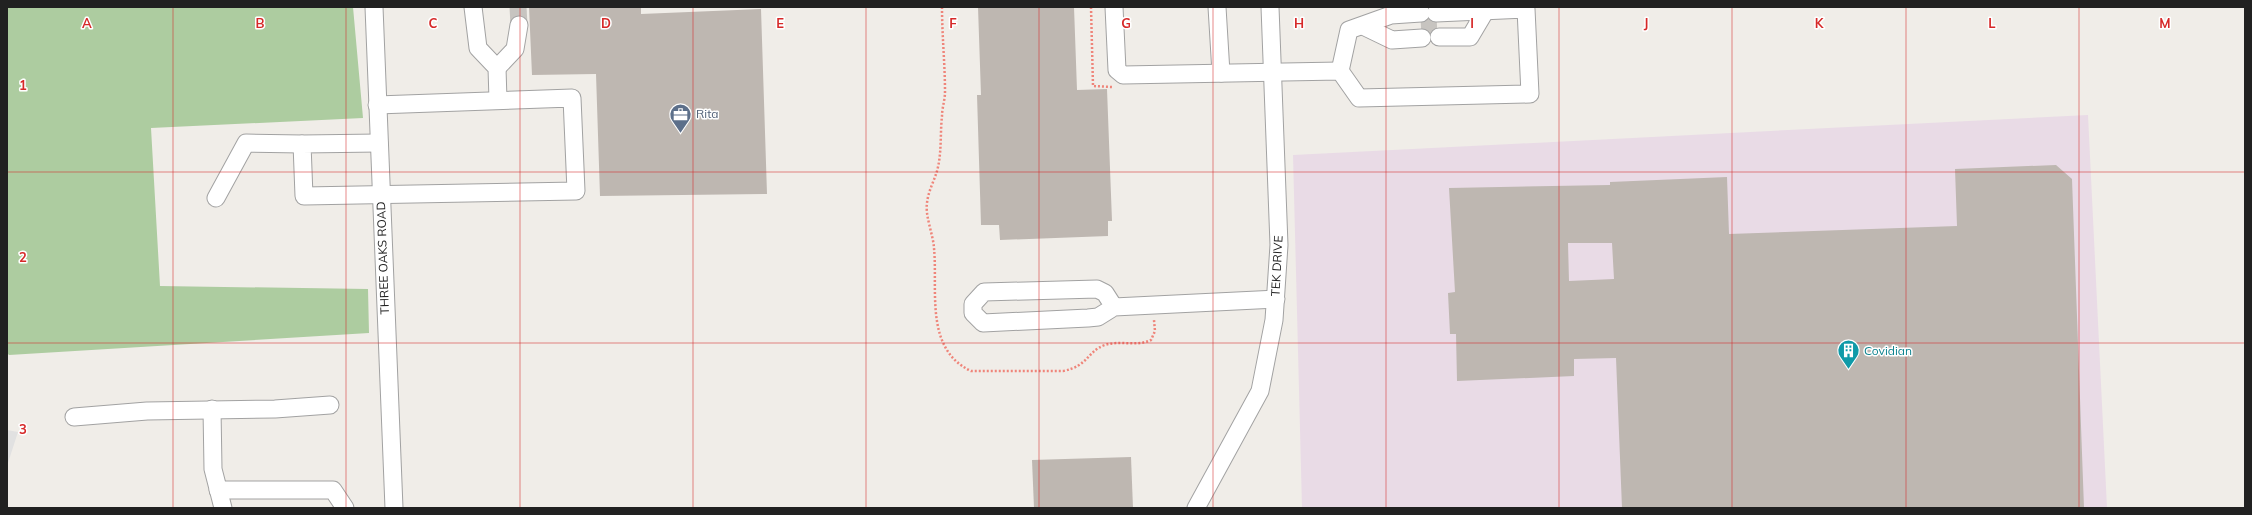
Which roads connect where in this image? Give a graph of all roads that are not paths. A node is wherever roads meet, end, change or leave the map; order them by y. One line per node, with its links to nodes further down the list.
1 (374, 7): 17 (street, THREE OAKS ROAD)
2 (473, 7): 12 (street)
3 (1114, 7): 15 (street)
4 (1217, 7): 15 (street)
5 (1270, 7): 14 (street, TEK DRIVE)
6 (1376, 7): 10 (street)
7 (1387, 7): 10 (street)
8 (1483, 8): 11 (street); 11 (street); 13 (street)
9 (519, 24): 12 (street)
10 (1363, 26): 11 (street); 11 (street); 13 (street)
11 (1429, 26)
12 (497, 68): 16 (street)
13 (1340, 71): 14 (street)
14 (1273, 72): 15 (street); 22 (street, TEK DRIVE)
15 (1221, 73)
16 (498, 100): 17 (street); 20 (street)
17 (377, 105): 18 (street, THREE OAKS ROAD)
18 (379, 143): 19 (street); 20 (street, THREE OAKS ROAD)
19 (302, 144): 20 (street); 21 (street)
20 (381, 196): 31 (street, THREE OAKS ROAD)
21 (216, 198)
22 (1276, 299): 23 (street); 32 (street, TEK DRIVE)
23 (1114, 307): 23 (street)
24 (330, 405): 25 (street)
25 (212, 409): 26 (street); 27 (street)
26 (74, 417)
27 (218, 490): 28 (street); 29 (street)
28 (223, 508)
29 (345, 508)
30 (380, 508): 31 (street)
31 (394, 508)
32 (1196, 508)

